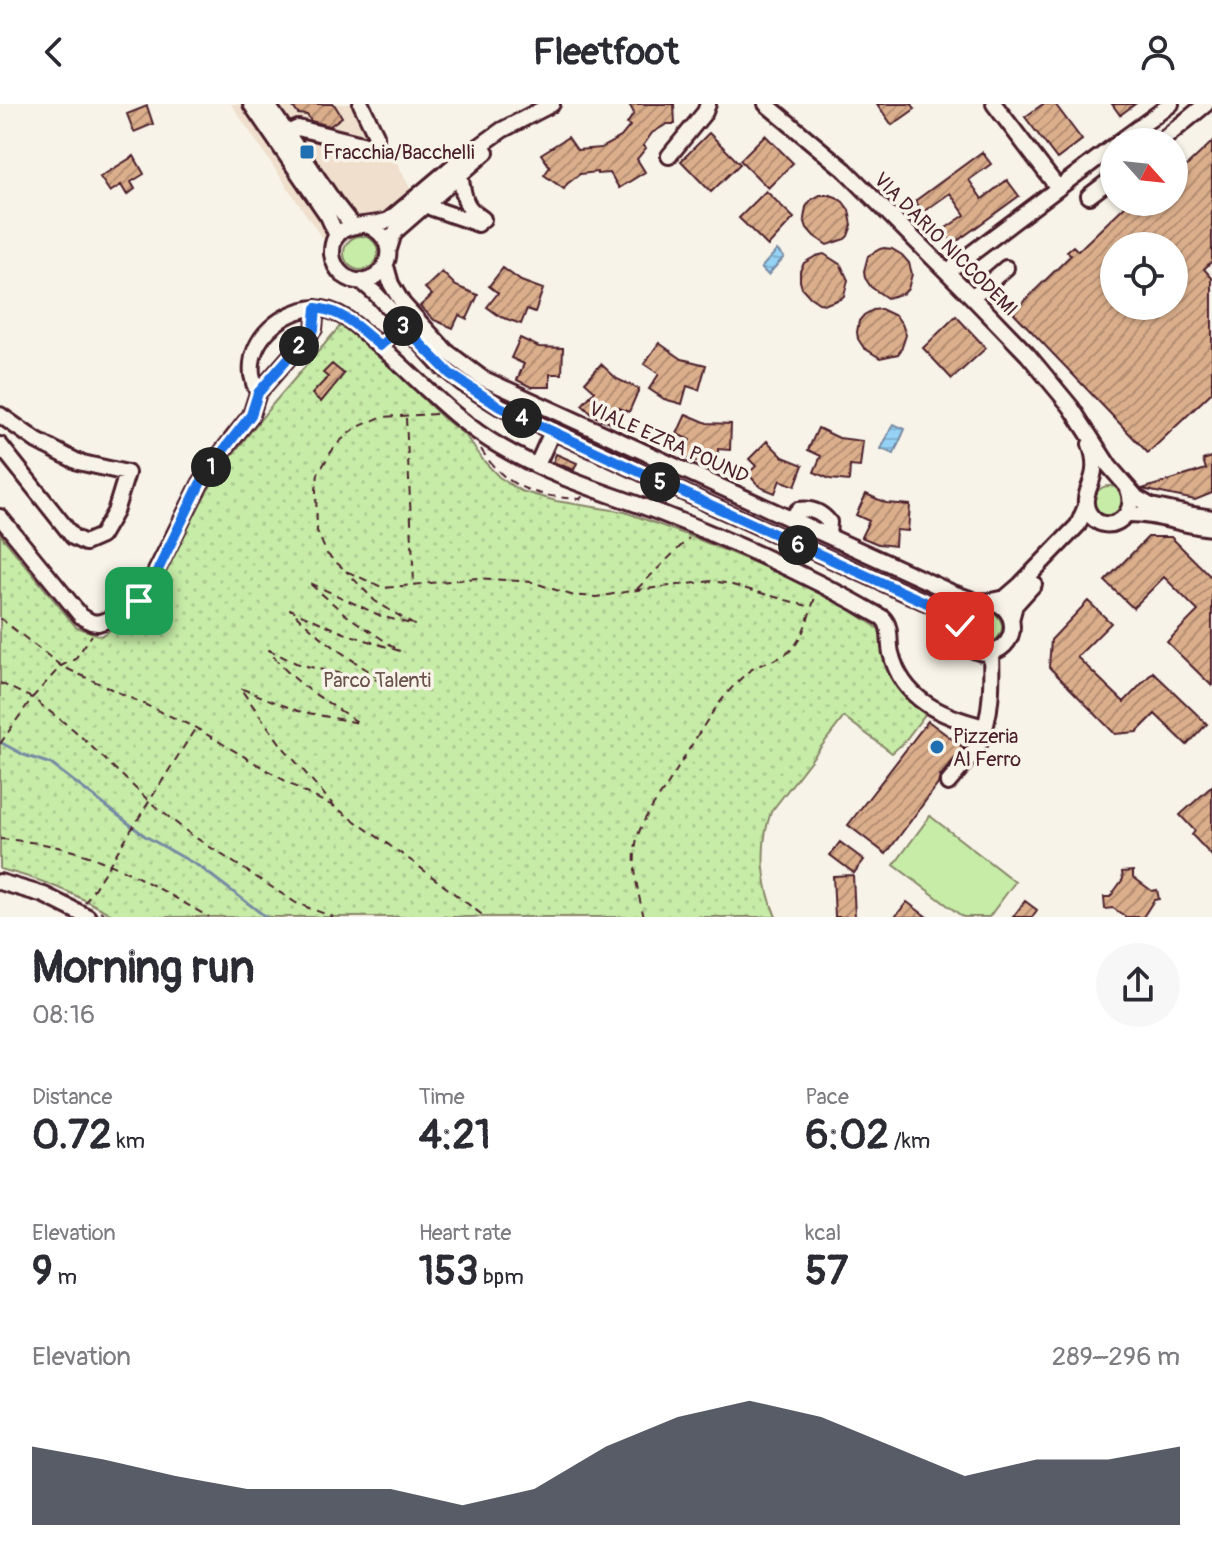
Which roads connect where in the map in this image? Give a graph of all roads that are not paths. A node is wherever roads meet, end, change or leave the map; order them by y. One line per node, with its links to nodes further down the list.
1 (251, 104): 21 (street)
2 (267, 104): 12 (street)
3 (361, 104): 12 (street)
4 (552, 104): 15 (street)
5 (708, 104): 13 (street)
6 (766, 104): 25 (street, VIA DARIO NICCODEMI)
7 (994, 104): 16 (street)
8 (1171, 104): 10 (street)
9 (1206, 104): 11 (street)
10 (1138, 128)
11 (1177, 128)
12 (287, 133): 20 (street)
13 (669, 156)
14 (1100, 156): 16 (street)
15 (450, 175): 18 (street); 18 (street)
16 (1058, 188): 25 (street)
17 (1100, 188): 19 (street)
18 (426, 196): 20 (street); 22 (street)
19 (1089, 196)
20 (360, 225): 21 (street); 22 (street)
21 (337, 236): 26 (street)
22 (389, 250): 23 (street)
23 (386, 266): 26 (street); 37 (street, VIALE EZRA POUND)
24 (1006, 268): 27 (street)
25 (947, 272): 27 (street, VIA DARIO NICCODEMI)
26 (361, 281): 29 (street, VIALE EZRA POUND)
27 (972, 297): 33 (street, VIA DARIO NICCODEMI)
28 (316, 308): 30 (street); 31 (street); 31 (street)
29 (402, 325): 30 (street); 34 (street, VIALE EZRA POUND)
30 (380, 346): 36 (street)
31 (258, 393): 43 (street)
32 (0, 415): 35 (street)
33 (1083, 426): 38 (street, VIA DARIO NICCODEMI); 39 (street, VIA DARIO NICCODEMI)
34 (552, 432): 36 (street); 40 (street, VIALE EZRA POUND)
35 (0, 445)
36 (537, 465): 53 (street)
37 (711, 484): 40 (street); 47 (street, VIALE EZRA POUND)
38 (1125, 485): 39 (street); 42 (street); 44 (street)
39 (1091, 486): 41 (street)
40 (702, 501): 48 (street, VIALE EZRA POUND)
41 (1086, 506): 45 (street); 49 (street)
42 (1127, 514): 45 (street); 46 (street)
43 (0, 517)
44 (1212, 518)
45 (1104, 523): 50 (street)
46 (1212, 528)
47 (876, 558): 48 (street); 49 (street, VIALE EZRA POUND)
48 (867, 575): 51 (street, VIALE EZRA POUND)
49 (982, 602): 50 (street); 51 (street)
50 (1011, 620): 52 (street)
51 (960, 623): 52 (street)
52 (991, 652): 53 (street)
53 (985, 727): 54 (street)
54 (948, 783)
55 (0, 882): 56 (street)
56 (48, 897): 57 (street); 58 (street)
57 (87, 910)
58 (77, 917)

